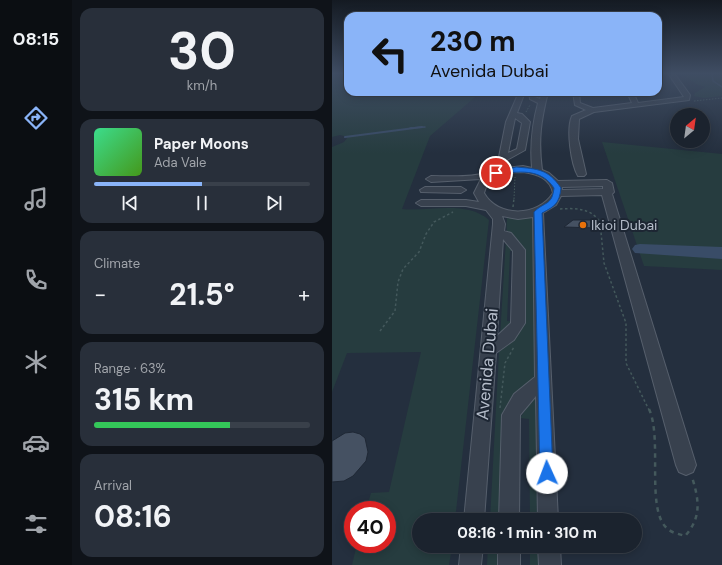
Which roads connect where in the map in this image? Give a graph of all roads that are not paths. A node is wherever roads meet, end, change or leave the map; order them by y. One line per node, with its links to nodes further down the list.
1 (519, 99): 11 (street, Avenida Dubai)
2 (535, 99): 7 (street)
3 (544, 99): 7 (street)
4 (577, 99): 8 (street)
5 (633, 99): 9 (street)
6 (684, 99): 9 (street)
7 (543, 103): 14 (street)
8 (577, 104): 10 (street); 12 (street)
9 (636, 105): 10 (street)
10 (592, 110): 12 (street)
11 (513, 115): 13 (street, Avenida Dubai); 13 (street)
12 (575, 118): 16 (street)
13 (503, 159): 15 (street, Avenida Dubai)
14 (537, 171): 15 (street); 19 (street)
15 (495, 174): 18 (street); 25 (street, Avenida Dubai)
16 (581, 174)
17 (431, 179): 18 (street)
18 (446, 179): 21 (street)
19 (557, 188): 26 (street); 30 (street)
20 (425, 190): 21 (street)
21 (442, 190): 22 (street); 24 (street)
22 (461, 190)
23 (421, 203): 24 (street)
24 (437, 203): 25 (street)
25 (490, 208): 26 (street); 27 (street, Avenida Dubai)
26 (542, 210): 29 (street)
27 (498, 234): 28 (street, Avenida Dubai); 28 (street)
28 (488, 350): 31 (street, Avenida Dubai)
29 (544, 380): 32 (street); 33 (street)
30 (686, 465)
31 (475, 513)
32 (509, 513)
33 (548, 513)
34 (471, 553): 37 (street)
35 (509, 553): 38 (street)
36 (549, 553): 39 (street)
37 (470, 565)
38 (509, 565)
39 (550, 565)

